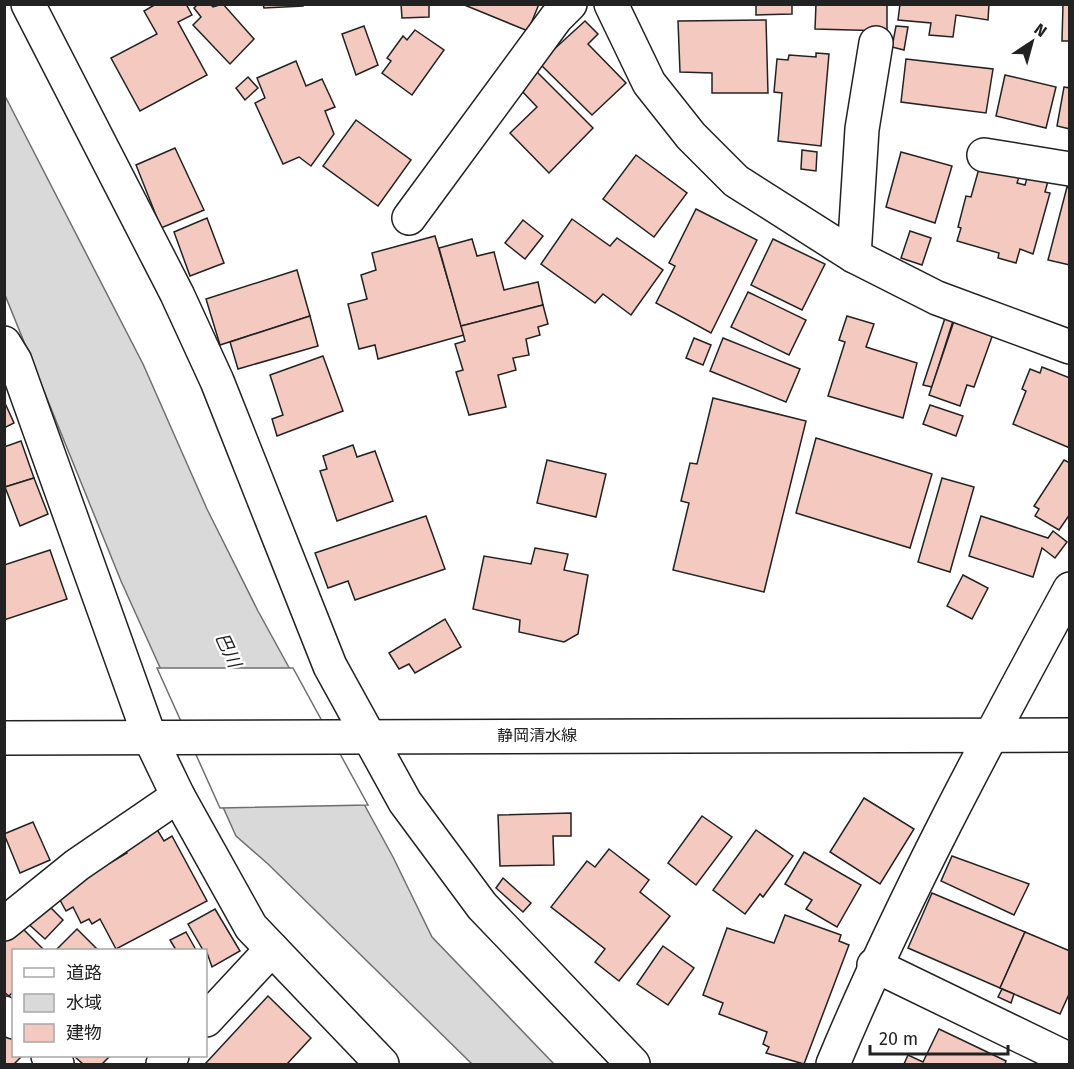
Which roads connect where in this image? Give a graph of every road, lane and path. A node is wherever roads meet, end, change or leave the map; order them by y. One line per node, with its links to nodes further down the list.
1 (28, 4): 14 (street)
2 (570, 4): 7 (street)
3 (611, 4): 8 (street)
4 (876, 43): 8 (street)
5 (984, 155): 6 (street)
6 (1070, 169)
7 (409, 218)
8 (854, 256): 10 (street)
9 (4, 343): 16 (street)
10 (1070, 347)
11 (1070, 589): 12 (street)
12 (990, 734): 13 (street, 静岡清水線); 14 (street, 静岡清水線); 20 (street)
13 (1070, 735)
14 (362, 736): 16 (street, 静岡清水線); 24 (street)
15 (4, 738): 16 (street, 静岡清水線)
16 (159, 738): 17 (street)
17 (178, 796): 18 (street); 19 (street)
18 (4, 924)
19 (272, 949): 21 (street); 23 (street)
20 (874, 965): 22 (street); 25 (street)
21 (207, 1019)
22 (1070, 1060)
23 (382, 1065)
24 (633, 1065)
25 (833, 1065)

